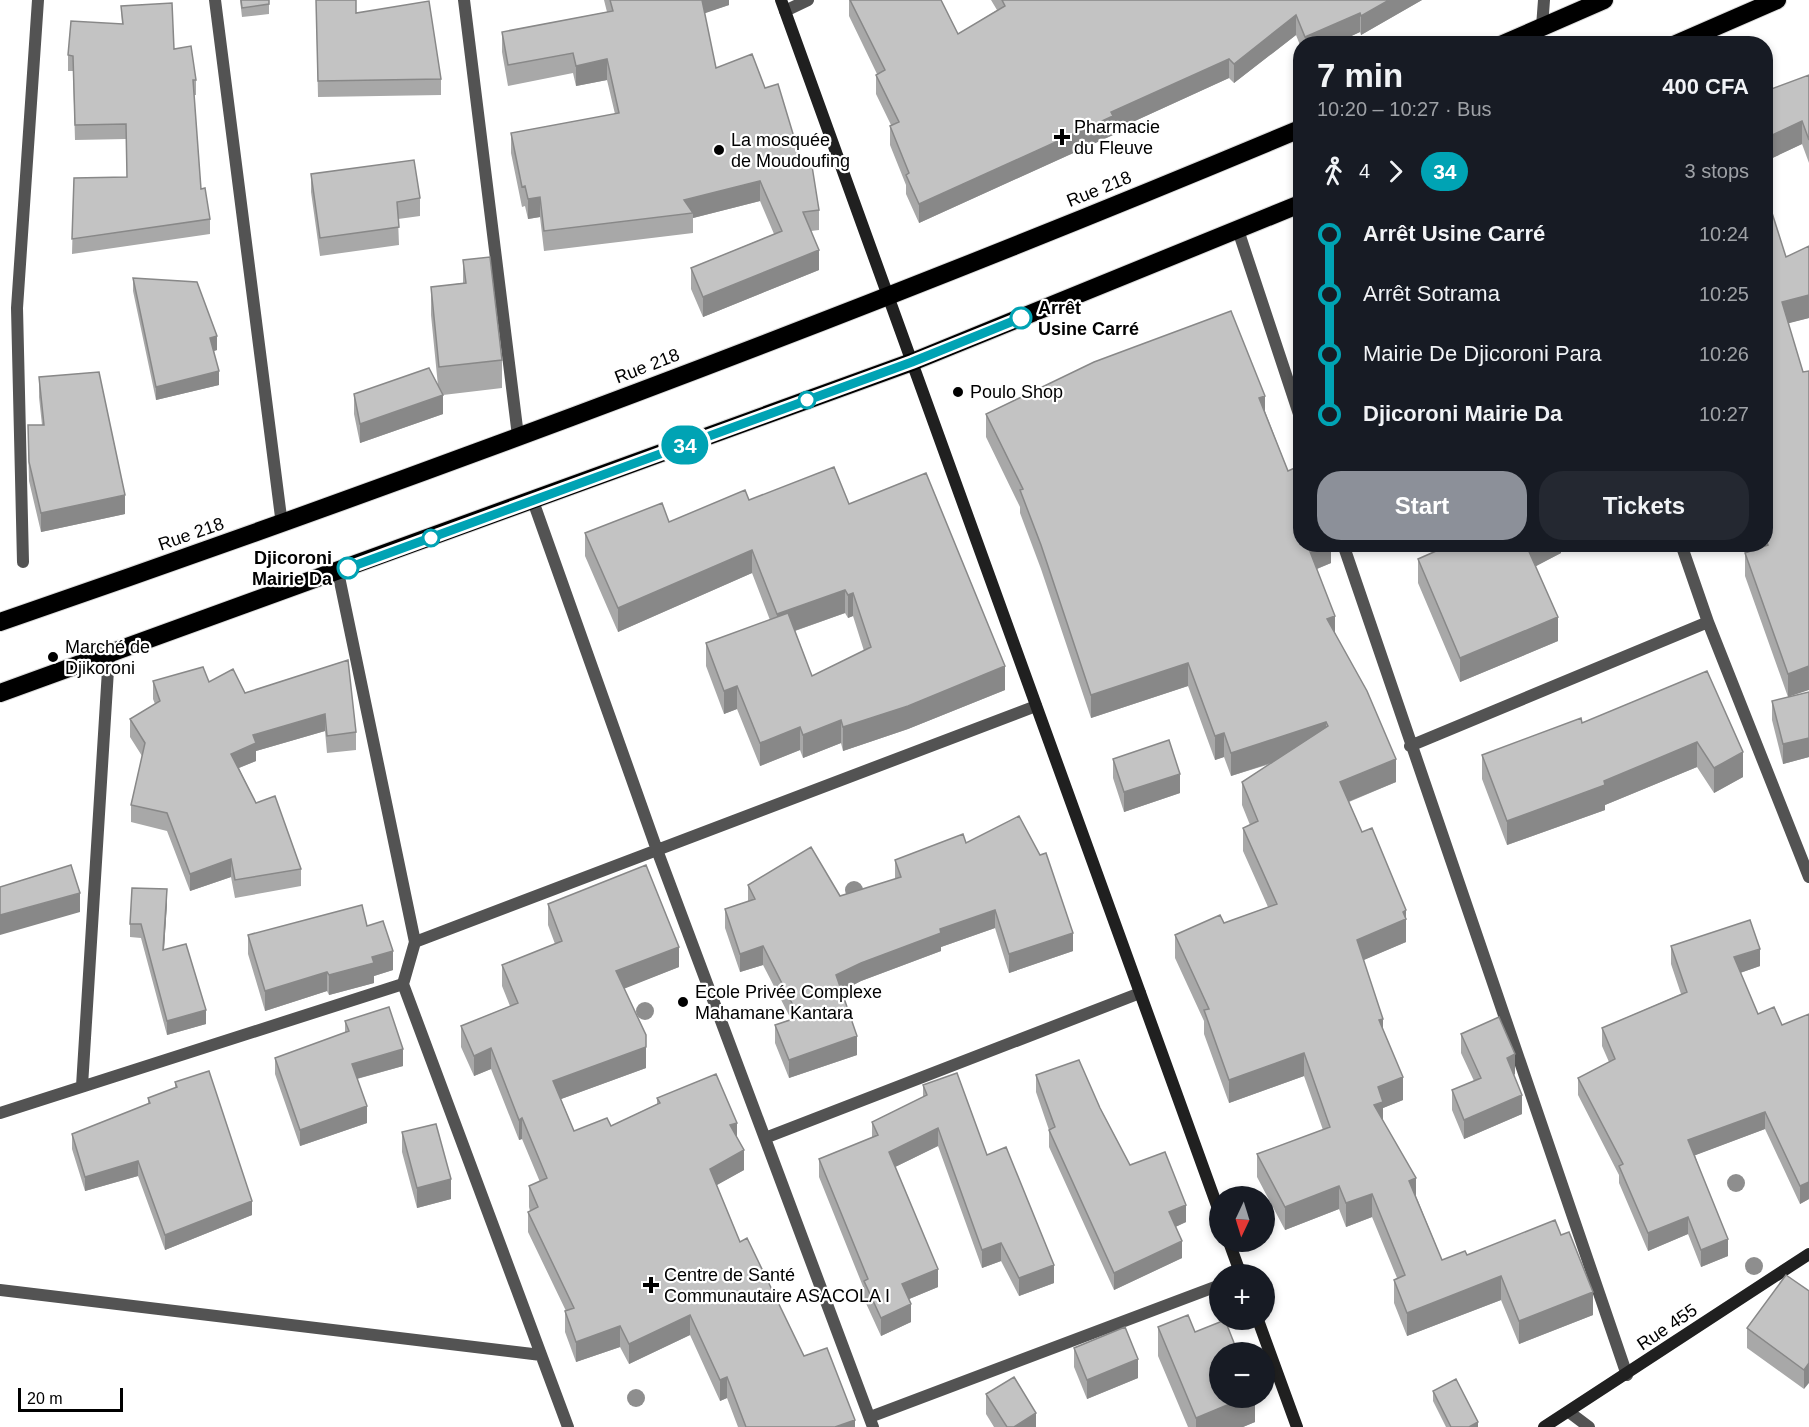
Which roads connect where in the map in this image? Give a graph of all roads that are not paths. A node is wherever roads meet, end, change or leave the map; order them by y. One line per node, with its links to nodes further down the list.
1 (38, 0): 23 (street)
2 (215, 0): 20 (street)
3 (465, 0): 18 (street)
4 (808, 0): 8 (street)
5 (1544, 0): 9 (street)
6 (1604, 0): 9 (highway)
7 (1777, 0): 11 (highway)
8 (783, 6): 15 (street)
9 (1542, 27): 10 (highway)
10 (1521, 36)
11 (1694, 36)
12 (1293, 132): 15 (highway, Rue 218)
13 (1293, 207): 14 (highway)
14 (1238, 230): 16 (highway); 17 (street)
15 (888, 297): 16 (street); 18 (highway, Rue 218)
16 (912, 362): 19 (highway); 29 (street)
17 (1293, 396)
18 (518, 436): 20 (highway, Rue 218)
19 (533, 501): 24 (highway); 31 (street)
20 (282, 525): 25 (highway, Rue 218)
21 (1346, 552): 30 (street)
22 (1684, 552): 26 (street)
23 (23, 562)
24 (338, 572): 27 (highway); 33 (street)
25 (0, 622)
26 (1707, 622): 30 (street); 32 (street)
27 (109, 654): 28 (highway); 36 (street)
28 (0, 693)
29 (1036, 706): 31 (street); 35 (street)
30 (1410, 746): 45 (street)
31 (657, 850): 33 (street); 38 (street)
32 (1809, 877)
33 (415, 942): 34 (street)
34 (403, 984): 36 (street); 44 (street)
35 (1140, 993): 38 (street); 39 (street)
36 (82, 1086): 37 (street)
37 (0, 1113)
38 (765, 1138): 47 (street)
39 (1210, 1186)
40 (1809, 1254): 45 (street, Rue 455)
41 (1209, 1289): 47 (street)
42 (0, 1290): 44 (street)
43 (1262, 1330): 49 (street)
44 (541, 1354): 48 (street)
45 (1627, 1375): 46 (street, Rue 455)
46 (1569, 1412): 50 (street, Rue 455); 51 (street)
47 (871, 1422)
48 (568, 1427)
49 (1297, 1427)
50 (1544, 1427)
51 (1589, 1427)

